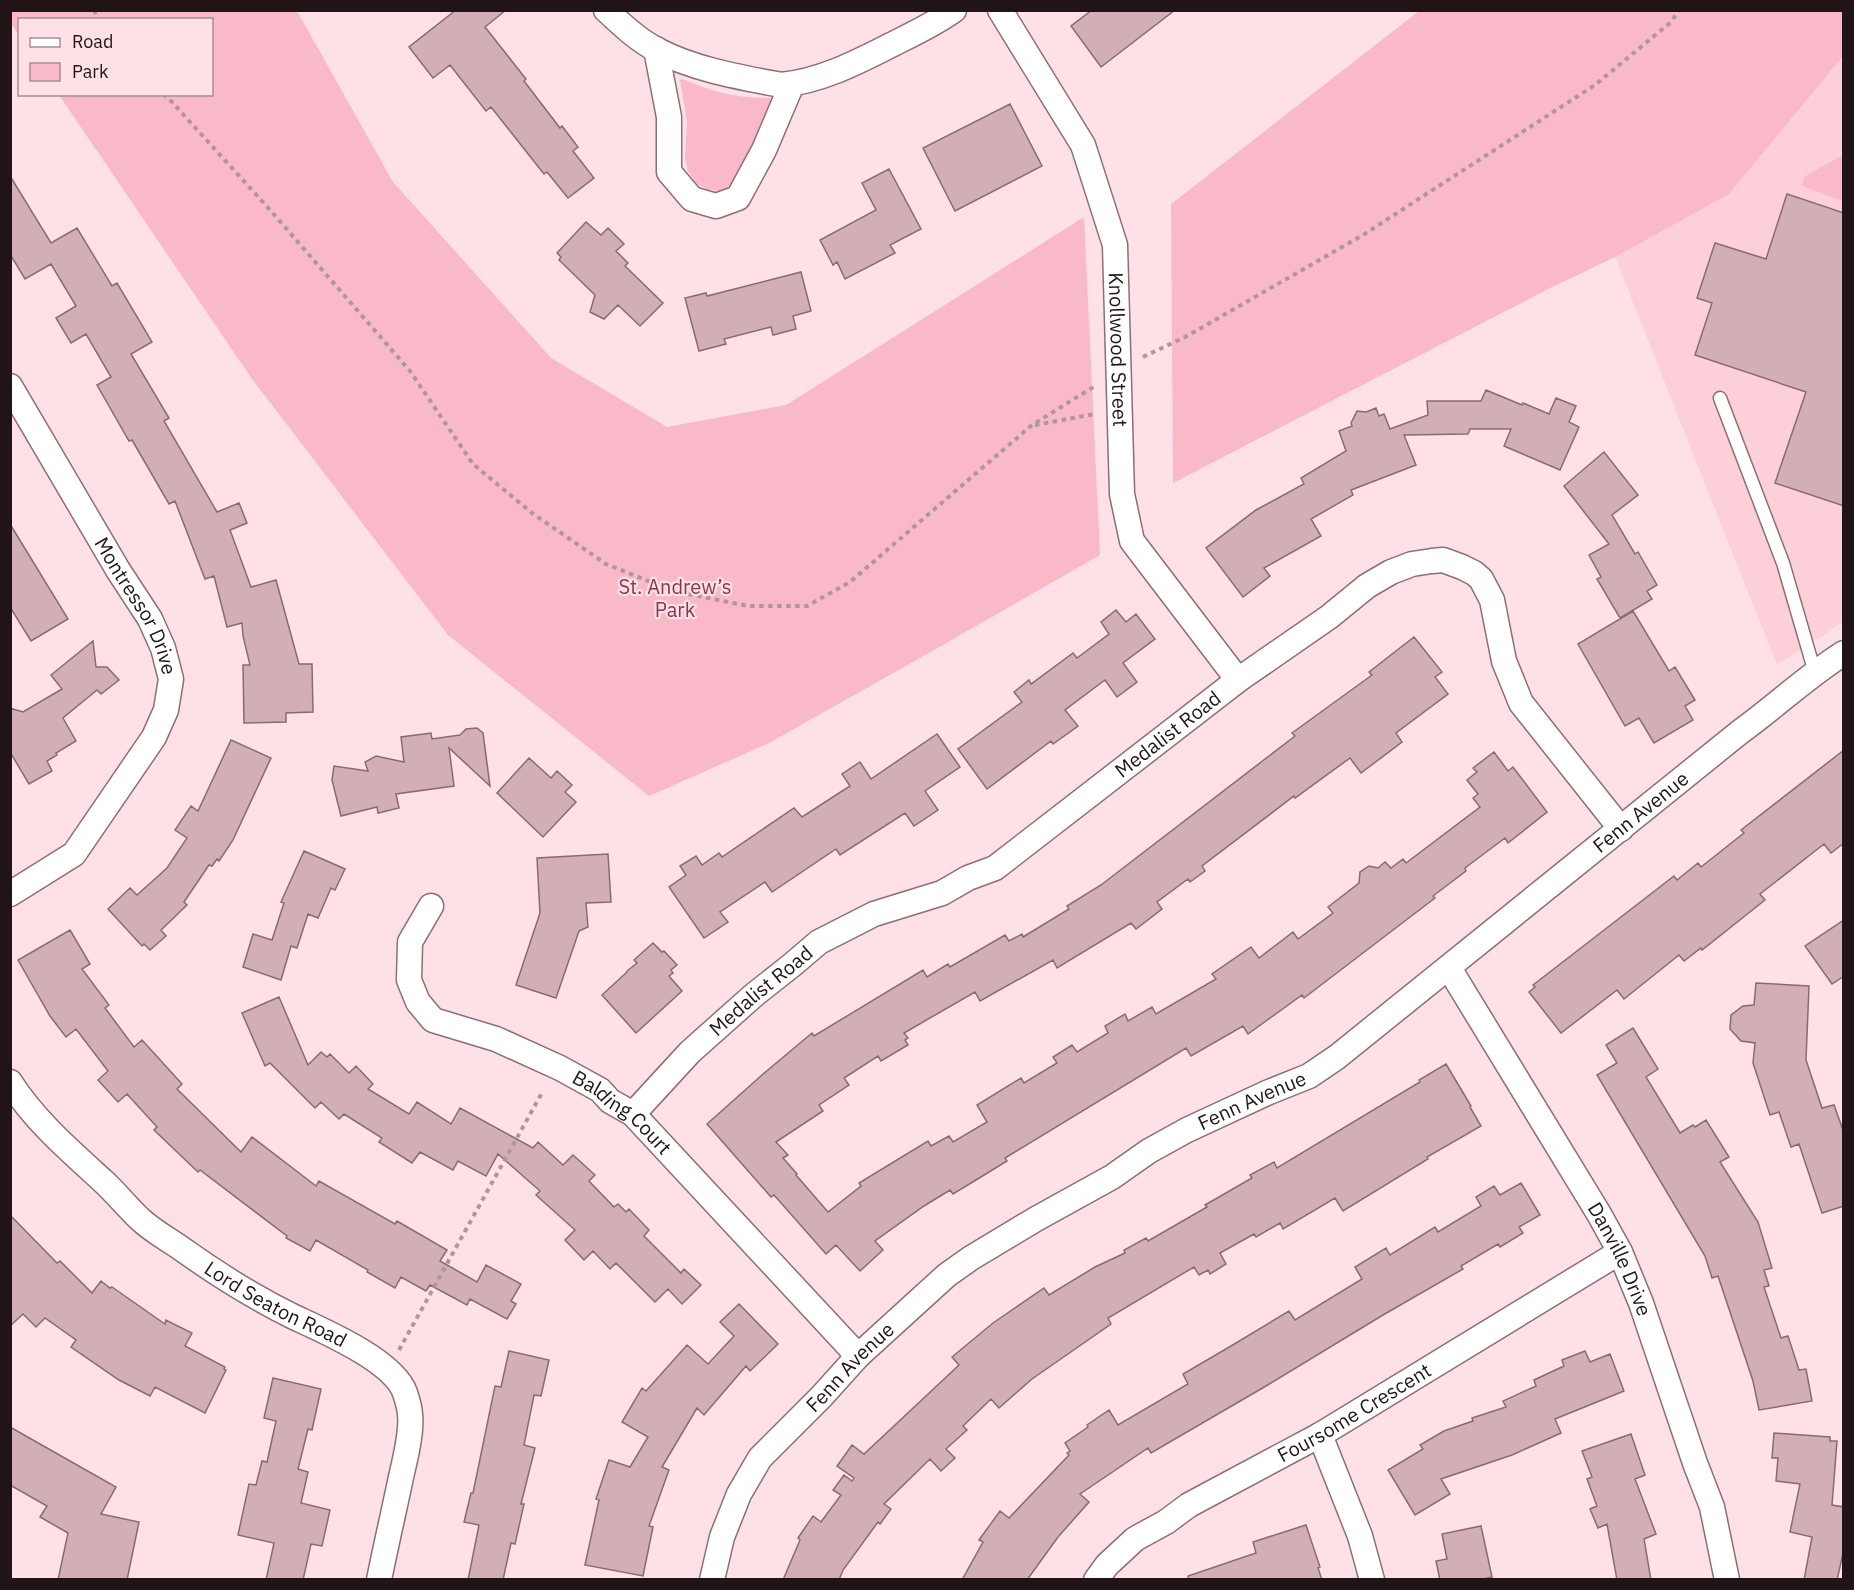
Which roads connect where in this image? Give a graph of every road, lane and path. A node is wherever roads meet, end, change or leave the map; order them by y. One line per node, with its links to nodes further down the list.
1 (606, 10): 5 (street)
2 (954, 10): 6 (street)
3 (1000, 10): 16 (street, Knollwood Street)
4 (1679, 10): 8 (path)
5 (657, 49): 6 (street); 6 (street)
6 (792, 84)
7 (164, 96): 13 (path)
8 (1139, 358)
9 (1100, 383): 13 (path)
10 (10, 386): 18 (street, Montressor Drive)
11 (1720, 398): 15 (lane)
12 (1102, 413): 13 (path)
13 (1032, 426)
14 (1844, 653): 15 (street, Fenn Avenue)
15 (1815, 673): 17 (street, Fenn Avenue)
16 (1238, 681): 17 (street, Medalist Road); 23 (street, Medalist Road)
17 (1621, 829): 20 (street, Fenn Avenue)
18 (10, 894)
19 (430, 906): 23 (street, Balding Court)
20 (1449, 968): 24 (street, Danville Drive); 25 (street, Fenn Avenue)
21 (10, 1082): 26 (street, Lord Seaton Road)
22 (543, 1091): 26 (path)
23 (633, 1114): 25 (street, Balding Court)
24 (1620, 1252): 27 (street, Foursome Crescent); 32 (street, Danville Drive)
25 (858, 1356): 29 (street, Fenn Avenue)
26 (388, 1370): 28 (street, Lord Seaton Road)
27 (1320, 1435): 30 (street, Foursome Crescent); 31 (street)
28 (379, 1580)
29 (712, 1580)
30 (1096, 1580)
31 (1372, 1580)
32 (1726, 1580)

